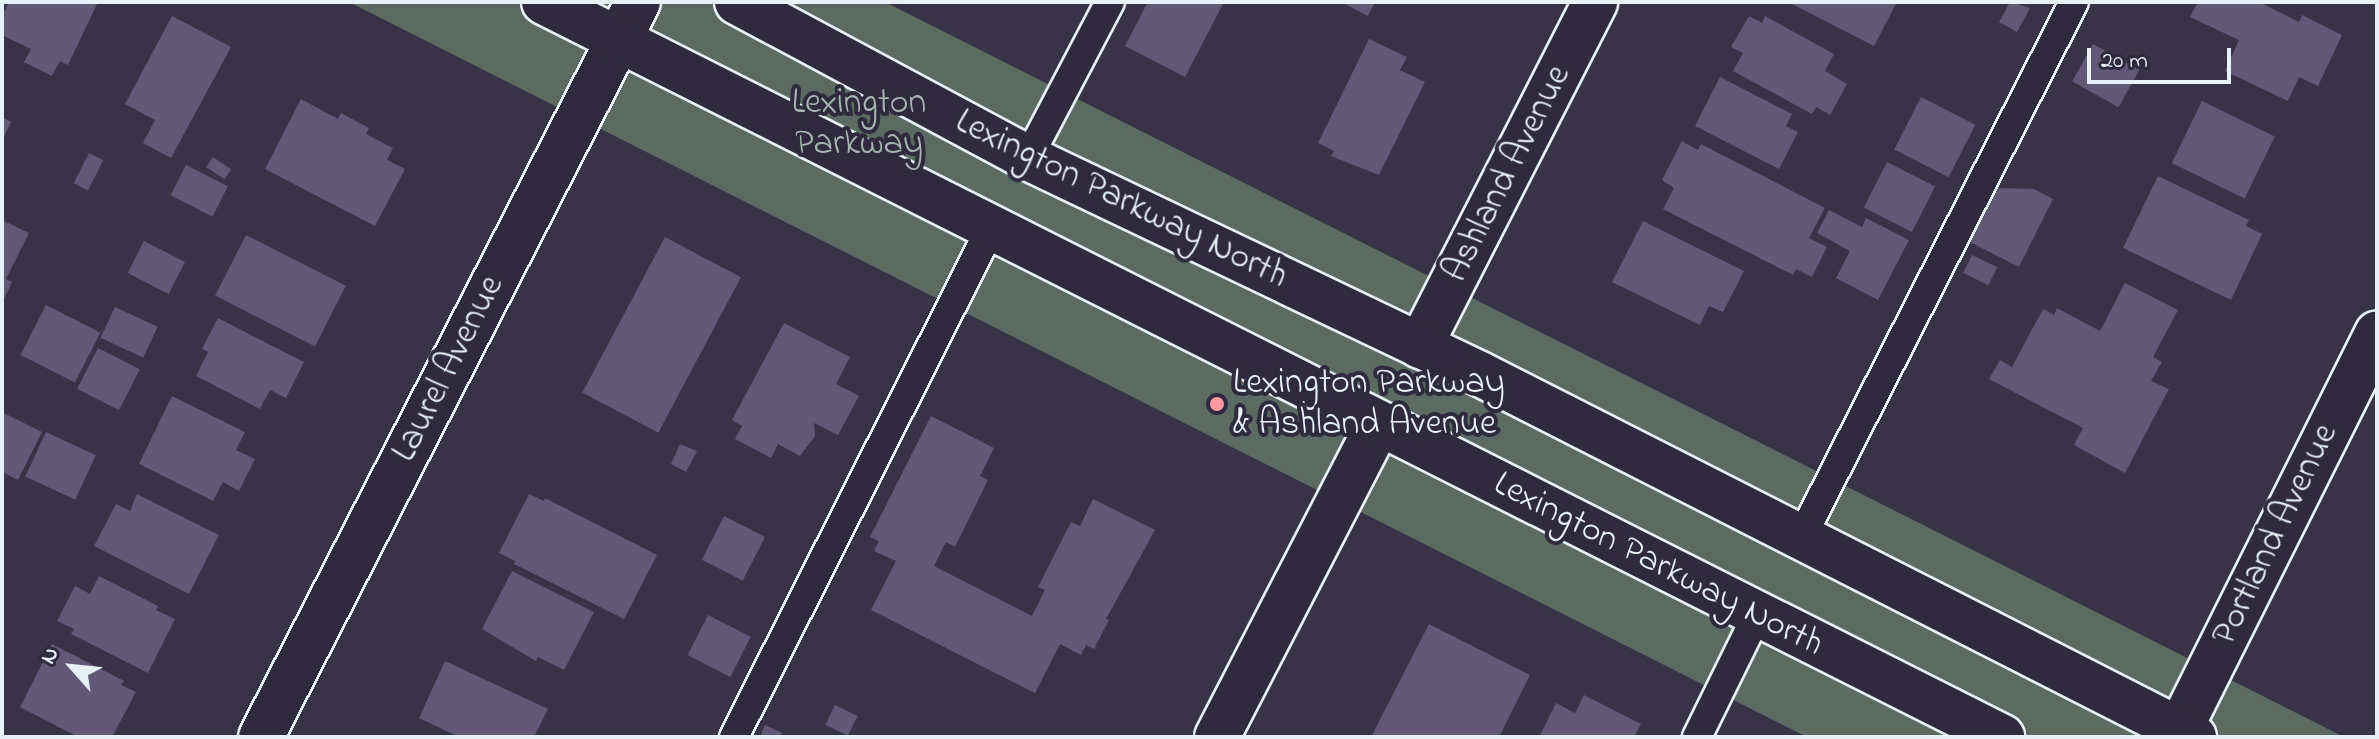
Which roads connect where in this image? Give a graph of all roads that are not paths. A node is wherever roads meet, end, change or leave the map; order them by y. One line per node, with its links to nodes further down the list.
1 (544, 2): 6 (main road, Lexington Parkway North)
2 (737, 2): 7 (main road, Lexington Parkway North)
3 (1110, 2): 7 (lane)
4 (1595, 2): 10 (main road, Ashland Avenue)
5 (2074, 2): 12 (lane)
6 (628, 20): 8 (main road, Lexington Parkway North); 15 (main road, Laurel Avenue)
7 (1028, 158): 10 (main road, Lexington Parkway North)
8 (990, 230): 11 (main road, Lexington Parkway North); 16 (lane)
9 (2377, 333): 14 (main road, Portland Avenue)
10 (1420, 346): 12 (main road, Lexington Parkway North)
11 (1378, 425): 13 (main road, Lexington Parkway North); 17 (main road)
12 (1802, 536): 14 (main road, Lexington Parkway North)
13 (1757, 615): 18 (lane); 19 (main road, Lexington Parkway North)
14 (2183, 734)
15 (261, 737)
16 (734, 737)
17 (1217, 737)
18 (1697, 737)
19 (2002, 737)

